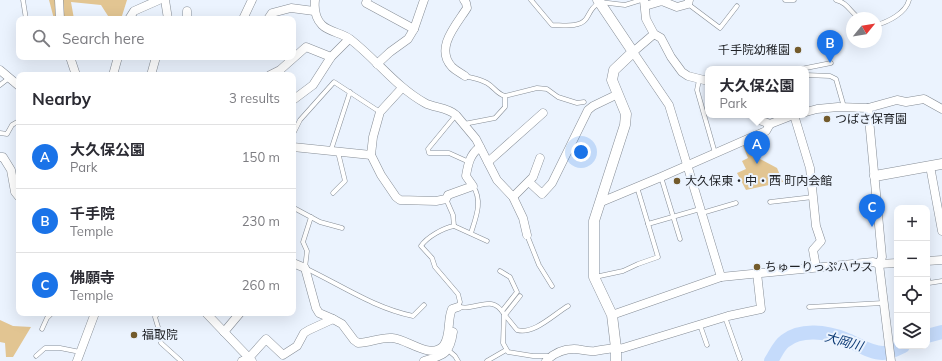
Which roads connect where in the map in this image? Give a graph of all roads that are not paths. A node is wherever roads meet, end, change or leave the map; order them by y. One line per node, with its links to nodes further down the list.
1 (23, 0): 21 (lane)
2 (59, 0): 22 (street)
3 (158, 0): 23 (street)
4 (165, 0): 24 (street)
5 (252, 0): 25 (street)
6 (315, 0): 19 (street)
7 (366, 0): 28 (street)
8 (424, 0): 28 (street)
9 (464, 0): 47 (street)
10 (531, 0): 15 (lane)
11 (784, 0): 12 (lane)
12 (794, 0)
13 (836, 0): 20 (lane)
14 (909, 0): 27 (lane)
15 (599, 1): 16 (lane); 31 (street)
16 (643, 2): 17 (street); 29 (street)
17 (688, 2): 18 (lane)
18 (737, 6)
19 (314, 11): 26 (street); 30 (street)
20 (852, 12)
21 (26, 16)
22 (60, 16)
23 (131, 16)
24 (168, 16)
25 (244, 16)
26 (270, 16)
27 (882, 24)
28 (414, 29): 39 (street)
29 (654, 34): 31 (street); 49 (street)
30 (349, 38): 33 (street); 39 (street)
31 (633, 52): 55 (street); 84 (street)
32 (296, 56): 33 (street)
33 (331, 57): 57 (street)
34 (71, 60): 42 (street)
35 (117, 60): 43 (street)
36 (155, 60): 44 (street)
37 (291, 60): 45 (street)
38 (831, 63): 40 (lane)
39 (377, 64): 53 (street)
40 (809, 67)
41 (0, 70): 48 (street)
42 (75, 72)
43 (114, 72)
44 (152, 72)
45 (276, 72)
46 (809, 75): 59 (lane)
47 (465, 76): 56 (lane)
48 (9, 78): 51 (lane); 52 (street)
49 (699, 80): 50 (street); 77 (lane)
50 (705, 81)
51 (0, 84)
52 (16, 84)
53 (402, 88): 63 (street); 65 (street)
54 (350, 92): 63 (lane); 72 (lane); 76 (lane)
55 (618, 94): 88 (street); 96 (street)
56 (505, 96): 58 (lane); 70 (lane)
57 (296, 98)
58 (584, 102)
59 (844, 107): 60 (street); 62 (street)
60 (868, 108): 61 (street); 86 (street)
61 (942, 109)
62 (809, 111)
63 (380, 112): 78 (street)
64 (542, 113): 82 (street)
65 (456, 114): 70 (street); 81 (lane)
66 (760, 118): 71 (street)
67 (786, 118): 71 (street)
68 (795, 118): 94 (street)
69 (16, 123): 73 (lane)
70 (464, 124): 75 (street)
71 (770, 124): 77 (street)
72 (296, 128)
73 (0, 133)
74 (296, 147): 76 (street)
75 (480, 147): 81 (street); 82 (street)
76 (334, 152): 78 (street); 92 (lane)
77 (715, 153): 84 (street)
78 (371, 155): 95 (street)
79 (0, 157): 91 (street)
80 (540, 158): 88 (street)
81 (469, 162): 89 (street)
82 (488, 162): 93 (street)
83 (942, 164): 85 (street)
84 (688, 165): 87 (street); 100 (street)
85 (930, 166): 86 (street); 106 (street)
86 (875, 176): 115 (street)
87 (661, 177): 90 (street); 101 (lane)
88 (529, 182): 93 (street)
89 (473, 186): 95 (street); 107 (lane)
90 (637, 187): 96 (street); 103 (lane)
91 (16, 193)
92 (333, 193)
93 (513, 196): 108 (street)
94 (813, 197): 97 (lane); 116 (street)
95 (446, 199): 104 (lane)
96 (601, 202): 120 (street)
97 (770, 202)
98 (736, 203): 100 (lane)
99 (296, 209): 102 (lane)
100 (700, 211): 101 (lane); 121 (street)
101 (673, 216): 103 (lane); 109 (lane)
102 (311, 217): 105 (lane); 117 (lane)
103 (648, 224): 120 (lane)
104 (454, 226): 107 (lane); 129 (lane)
105 (342, 228)
106 (942, 231)
107 (471, 233): 110 (lane)
108 (527, 235): 124 (lane)
109 (680, 239)
110 (487, 241)
111 (942, 260): 112 (street)
112 (930, 261)
113 (894, 263): 115 (street)
114 (296, 264): 117 (street)
115 (879, 264): 116 (street); 126 (street)
116 (816, 267): 119 (street)
117 (305, 268): 127 (lane); 139 (street)
118 (500, 271): 131 (lane)
119 (757, 273): 121 (street); 138 (street)
120 (594, 277): 132 (street)
121 (721, 277): 132 (street)
122 (927, 277): 123 (lane)
123 (942, 281)
124 (552, 286)
125 (520, 296): 131 (lane)
126 (883, 303): 130 (lane); 157 (street)
127 (424, 305)
128 (568, 306): 131 (lane)
129 (458, 307): 131 (lane); 139 (street); 144 (street)
130 (809, 307)
131 (504, 313): 145 (lane)
132 (612, 315): 148 (street)
133 (49, 316): 141 (lane)
134 (94, 316): 146 (street)
135 (155, 316): 153 (lane)
136 (209, 316): 142 (street)
137 (237, 316): 142 (street)
138 (725, 316): 140 (street); 151 (lane)
139 (333, 319): 150 (street)
140 (700, 324): 143 (lane); 148 (street)
141 (42, 329)
142 (224, 332): 150 (street)
143 (707, 345)
144 (448, 350): 154 (street); 155 (lane)
145 (506, 350): 149 (lane); 156 (lane)
146 (80, 352): 147 (lane); 152 (street)
147 (36, 356)
148 (616, 356): 149 (street)
149 (548, 358)
150 (248, 360)
151 (740, 360)
152 (77, 361)
153 (181, 361)
154 (424, 361)
155 (458, 361)
156 (487, 361)
157 (891, 361)

